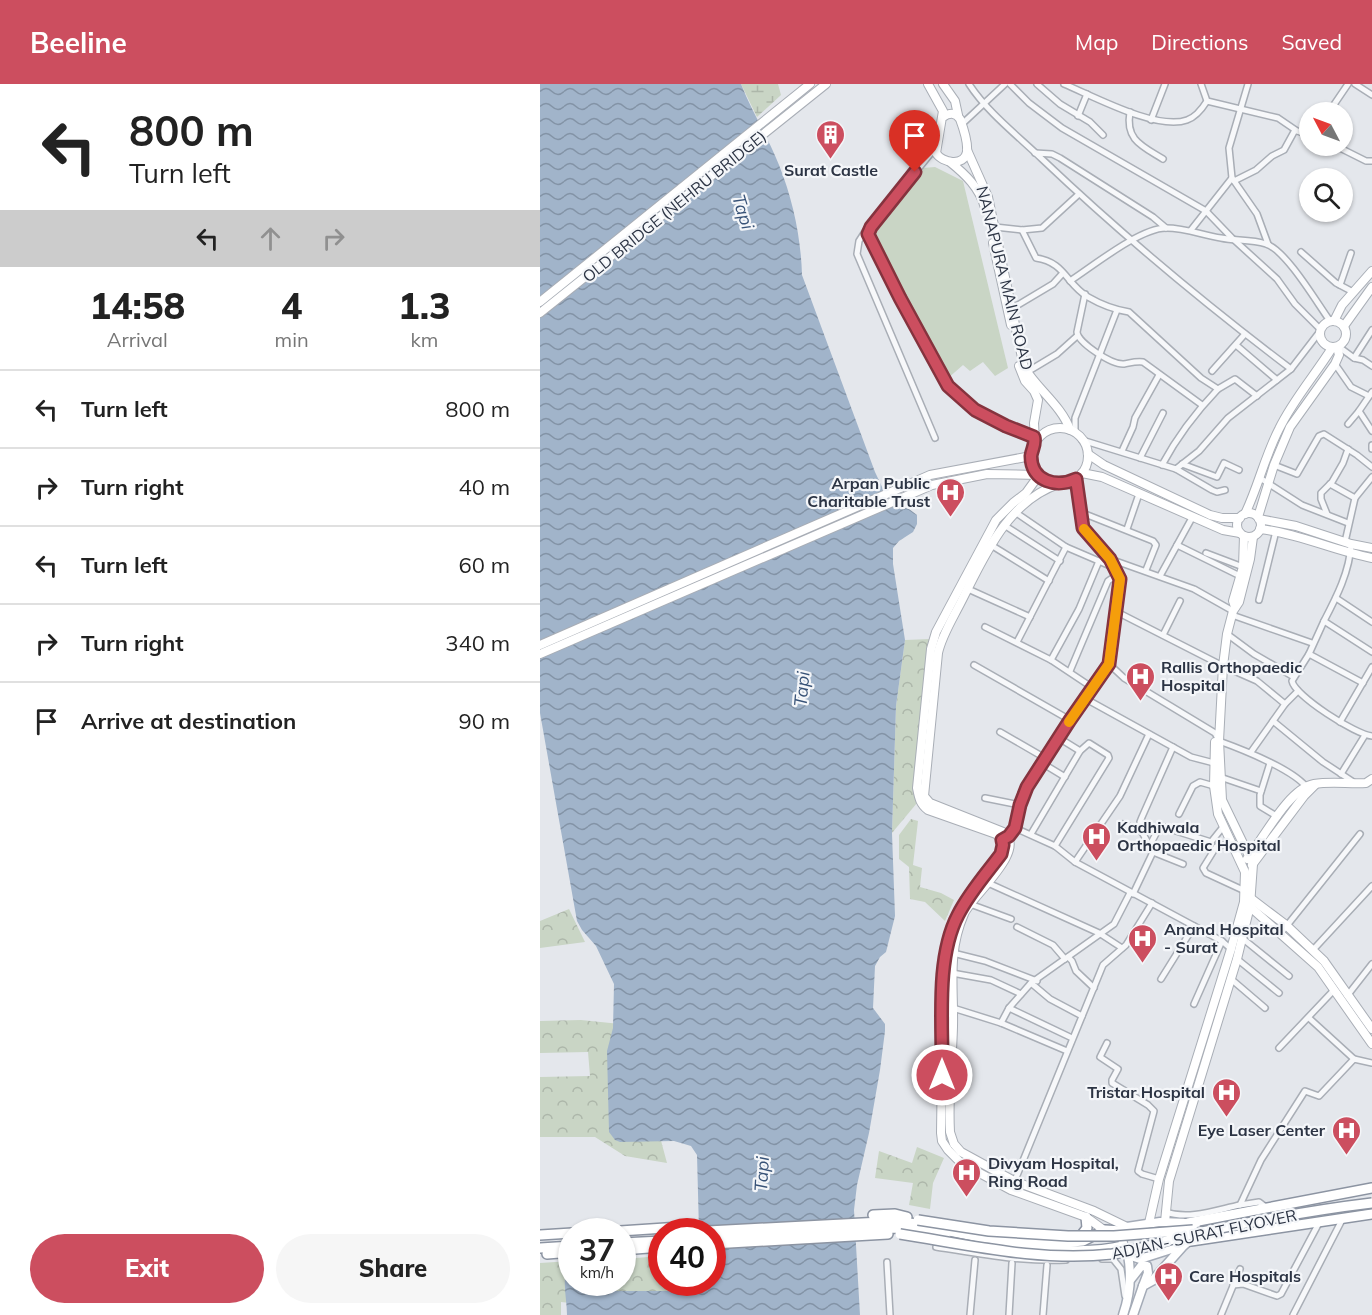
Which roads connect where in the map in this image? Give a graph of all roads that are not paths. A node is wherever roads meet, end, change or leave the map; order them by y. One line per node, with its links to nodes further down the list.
1 (810, 84): 57 (main road, OLD BRIDGE (NEHRU BRIDGE))
2 (826, 84): 60 (main road, OLD BRIDGE (NEHRU BRIDGE))
3 (928, 84): 25 (main road)
4 (943, 84): 23 (main road, NANAPURA MAIN ROAD)
5 (969, 84): 20 (street)
6 (1005, 84): 20 (street)
7 (1010, 84): 40 (street)
8 (1037, 84): 24 (street)
9 (1064, 84): 16 (street)
10 (1165, 84): 26 (street)
11 (1202, 84): 18 (street)
12 (1248, 84): 21 (street)
13 (1348, 84): 19 (street)
14 (1355, 84): 17 (street)
15 (1372, 87): 17 (street)
16 (1087, 94): 22 (street); 24 (street)
17 (1370, 94)
18 (1207, 101): 21 (street); 26 (street)
19 (1336, 102)
20 (985, 104): 27 (street); 33 (street)
21 (1239, 109): 28 (street); 38 (street)
22 (1130, 112): 26 (street); 35 (street)
23 (958, 115): 25 (main road); 27 (main road, NANAPURA MAIN ROAD)
24 (1078, 116): 30 (street)
25 (943, 117): 31 (main road)
26 (1151, 120)
27 (962, 124): 32 (main road, NANAPURA MAIN ROAD)
28 (1295, 130): 29 (street); 38 (street)
29 (1299, 131)
30 (1103, 135)
31 (936, 144): 37 (main road, NANAPURA MAIN ROAD); 87 (street); 88 (street)
32 (967, 150): 37 (main road); 41 (main road, NANAPURA MAIN ROAD)
33 (1035, 153): 39 (street); 42 (street)
34 (1353, 154): 36 (street)
35 (1163, 159)
36 (1372, 161)
37 (950, 162): 88 (main road, NANAPURA MAIN ROAD)
38 (1233, 179): 40 (street); 47 (street)
39 (1079, 194): 43 (street); 46 (street)
40 (1206, 211): 44 (street); 45 (street)
41 (995, 227): 43 (street); 58 (main road, NANAPURA MAIN ROAD)
42 (1166, 228): 44 (street); 46 (street)
43 (1022, 230): 51 (street)
44 (1191, 230): 45 (street)
45 (1232, 238): 47 (street); 63 (street)
46 (1132, 240): 52 (street); 65 (street)
47 (1269, 244): 61 (street)
48 (1301, 252): 53 (street)
49 (1351, 252): 53 (street)
50 (1372, 271): 55 (main road)
51 (1064, 273): 52 (street); 58 (street)
52 (1070, 281): 56 (street)
53 (1340, 285): 55 (street)
54 (1372, 286): 62 (main road)
55 (1353, 292): 61 (main road)
56 (1084, 294): 59 (street); 66 (street)
57 (540, 302)
58 (1013, 308): 75 (main road, NANAPURA MAIN ROAD)
59 (1118, 310): 69 (street); 78 (street)
60 (540, 313)
61 (1332, 321): 62 (main road); 63 (main road)
62 (1344, 326): 68 (main road)
63 (1321, 330): 68 (main road); 73 (street)
64 (1372, 330): 70 (street)
65 (1245, 334): 67 (street); 73 (street)
66 (1077, 336): 69 (street); 75 (street)
67 (1236, 345): 74 (street); 77 (street)
68 (1336, 347): 70 (street); 71 (main road); 104 (main road)
69 (1101, 354): 76 (street); 86 (street)
70 (1354, 358): 72 (street)
71 (1335, 364): 79 (street); 97 (main road)
72 (1372, 366)
73 (1291, 369): 77 (street)
74 (1212, 371)
75 (1027, 372): 86 (main road, NANAPURA MAIN ROAD)
76 (1159, 375): 81 (street); 91 (street)
77 (1277, 380): 80 (street)
78 (1218, 389): 80 (street); 81 (street)
79 (1371, 394): 82 (street)
80 (1257, 396): 95 (street)
81 (1202, 405): 96 (street)
82 (1359, 411): 84 (street); 85 (street)
83 (1163, 412): 94 (street)
84 (1348, 424)
85 (1372, 430)
86 (1072, 432): 88 (main road); 89 (main road)
87 (935, 438)
88 (1035, 440): 93 (main road)
89 (1082, 440): 91 (street); 92 (main road)
90 (1348, 448): 97 (street); 98 (street); 106 (street)
91 (1122, 451): 94 (street)
92 (1088, 454): 102 (main road); 114 (main road)
93 (1031, 456): 101 (main road); 152 (main road)
94 (1140, 458): 96 (street)
95 (1182, 464): 99 (street); 100 (street)
96 (1161, 465): 99 (street)
97 (1274, 465): 104 (main road)
98 (1372, 468)
99 (1176, 469): 107 (street)
100 (1239, 470)
101 (1039, 475): 105 (main road); 154 (main road); 202 (main road)
102 (1079, 476): 105 (main road); 108 (main road); 111 (street)
103 (1372, 477): 109 (street)
104 (1264, 481): 112 (street); 114 (main road); 115 (main road)
105 (1059, 484): 110 (main road)
106 (1330, 484): 109 (street); 112 (street)
107 (1225, 490)
108 (1139, 494): 113 (main road); 118 (street)
109 (1355, 498): 116 (street)
110 (1015, 512): 117 (main road); 125 (street)
111 (1080, 512): 118 (street); 130 (street)
112 (1327, 514): 116 (street)
113 (1193, 516): 121 (main road); 124 (street)
114 (1243, 516): 115 (main road); 121 (main road)
115 (1259, 518): 119 (main road); 122 (main road)
116 (1348, 523): 122 (street)
117 (1004, 525): 123 (main road); 131 (street)
118 (1127, 529): 133 (street)
119 (1260, 529): 120 (main road); 121 (main road)
120 (1276, 531): 128 (main road); 140 (street)
121 (1246, 535): 135 (main road); 142 (main road)
122 (1348, 543): 126 (main road); 128 (street)
123 (991, 545): 137 (street); 138 (main road)
124 (1177, 545): 135 (street); 136 (street)
125 (1066, 548): 131 (street); 132 (street)
126 (1372, 548)
127 (1206, 553): 135 (street)
128 (1351, 554): 129 (main road); 139 (street)
129 (1372, 558)
130 (1110, 559): 133 (street); 134 (street)
131 (1060, 561): 137 (street)
132 (1099, 561): 134 (street); 156 (street)
133 (1146, 570): 136 (street)
134 (1117, 571): 143 (street); 161 (street)
135 (1241, 572): 142 (main road)
136 (1160, 576): 142 (street)
137 (1049, 581): 144 (street)
138 (968, 589): 144 (street); 202 (main road)
139 (1336, 598): 145 (street); 146 (street)
140 (1259, 600)
141 (1180, 601): 149 (street)
142 (1233, 611): 148 (main road); 151 (street)
143 (1117, 612): 149 (street); 157 (street)
144 (1030, 617): 150 (street)
145 (1324, 621): 151 (street); 153 (street)
146 (1372, 622)
147 (985, 627): 150 (street)
148 (1227, 634): 159 (main road); 162 (street)
149 (1163, 635): 159 (street)
150 (1017, 642): 156 (street)
151 (1312, 644): 155 (street)
152 (540, 645)
153 (1372, 652)
154 (540, 654)
155 (1309, 654): 162 (street); 163 (street)
156 (1051, 660): 161 (street)
157 (1109, 664): 164 (street); 171 (street)
158 (974, 665): 168 (street)
159 (1223, 666): 167 (street); 171 (main road)
160 (1372, 667): 163 (street)
161 (1070, 671): 164 (street)
162 (1294, 677): 165 (street)
163 (1363, 683): 170 (street)
164 (1093, 688): 166 (street)
165 (1298, 691): 167 (street); 170 (street)
166 (1086, 699): 168 (street); 173 (street)
167 (1285, 704): 169 (street)
168 (1070, 720): 176 (street)
169 (1273, 721): 180 (street); 184 (street)
170 (1340, 722): 174 (street)
171 (1217, 729): 177 (main road); 182 (main road)
172 (1000, 732): 181 (street)
173 (1149, 734): 178 (street); 209 (street)
174 (1365, 735): 175 (street); 184 (street)
175 (1372, 736)
176 (1059, 738): 179 (street); 181 (street)
177 (1219, 741): 180 (street); 185 (main road)
178 (1173, 747): 182 (street); 199 (street)
179 (1080, 751): 186 (street); 206 (street)
180 (1251, 753): 183 (street)
181 (1043, 760): 186 (street); 193 (street)
182 (1214, 763): 185 (main road)
183 (1270, 763): 190 (street); 191 (street)
184 (1341, 774): 188 (street)
185 (1218, 776): 189 (main road); 191 (street); 208 (main road)
186 (1065, 777): 200 (street)
187 (1372, 779): 188 (main road)
188 (1356, 783): 190 (main road)
189 (1214, 786): 194 (street); 197 (main road)
190 (1311, 787): 195 (main road); 208 (main road)
191 (1261, 791): 195 (street)
192 (985, 798): 193 (street)
193 (1020, 805): 198 (street)
194 (1179, 814)
195 (1278, 817): 208 (main road)
196 (1123, 824): 199 (street)
197 (1223, 827): 203 (main road); 204 (street)
198 (1015, 828): 200 (street); 202 (street)
199 (1142, 832): 205 (street)
200 (1031, 834): 206 (street)
201 (1360, 834): 224 (street)
202 (1005, 838): 212 (main road); 232 (main road)
203 (1231, 843): 204 (street); 211 (main road)
204 (1215, 844): 205 (street); 217 (street)
205 (1150, 845): 207 (street)
206 (1055, 846): 209 (street)
207 (1153, 852): 210 (street); 215 (street)
208 (1251, 860): 211 (main road); 217 (main road)
209 (1075, 862): 215 (street)
210 (1183, 864)
211 (1243, 868): 217 (main road)
212 (988, 883): 219 (main road); 226 (street)
213 (1372, 886): 214 (street)
214 (1366, 892): 216 (street); 231 (street)
215 (1132, 893): 218 (street); 226 (street)
216 (1372, 897)
217 (1247, 899): 220 (main road); 222 (main road); 224 (main road); 233 (main road)
218 (1152, 903): 223 (street); 230 (street)
219 (970, 904): 221 (street); 232 (main road)
220 (1264, 918): 222 (main road); 227 (main road)
221 (1011, 919)
222 (1247, 920): 228 (main road)
223 (1194, 926): 229 (street); 239 (street)
224 (1286, 926): 227 (street); 231 (main road)
225 (1017, 927): 235 (street)
226 (1099, 933): 230 (street); 235 (street)
227 (1281, 933): 234 (main road)
228 (1242, 939): 233 (main road); 238 (street)
229 (1222, 941): 233 (street); 248 (street)
230 (1122, 948): 242 (street)
231 (1313, 950): 234 (street); 246 (main road)
232 (950, 953): 237 (main road); 241 (street); 266 (main road)
233 (1236, 954): 240 (main road); 244 (street); 263 (main road)
234 (1307, 957): 243 (main road)
235 (1067, 958): 241 (street); 242 (street)
236 (1372, 964): 246 (street)
237 (952, 973): 245 (street); 249 (main road)
238 (1289, 976)
239 (1161, 979)
240 (1231, 980): 251 (street); 270 (main road)
241 (1034, 982): 245 (street); 252 (street)
242 (1094, 988): 252 (street)
243 (1334, 990): 247 (main road); 253 (street)
244 (1279, 993)
245 (1021, 994): 250 (street)
246 (1348, 994): 247 (street); 255 (main road)
247 (1342, 1002): 258 (main road)
248 (1194, 1004)
249 (953, 1008): 254 (street); 264 (main road)
250 (1009, 1008): 254 (street); 256 (street)
251 (1265, 1008)
252 (1082, 1016): 256 (street)
253 (1309, 1018): 259 (street); 261 (street)
254 (1001, 1023): 260 (street)
255 (1372, 1029)
256 (1072, 1038): 260 (street)
257 (1107, 1043): 263 (street)
258 (1372, 1044)
259 (1279, 1048)
260 (1067, 1051): 264 (street)
261 (1354, 1059): 262 (street); 268 (street)
262 (1372, 1063)
263 (1159, 1179): 276 (main road)
264 (1014, 1181): 266 (street); 279 (main road)
265 (1372, 1188): 269 (highway)
266 (1011, 1190): 272 (main road)
267 (1372, 1201): 280 (highway, ADJAN- SURAT FLYOVER, bridge); 288 (highway, ADJAN- SURAT FLYOVER, bridge)
268 (1240, 1205): 269 (street); 270 (street)
269 (1269, 1209): 277 (highway)
270 (1165, 1212): 275 (main road)
271 (1372, 1214): 273 (highway)
272 (1086, 1217): 282 (main road); 289 (highway)
273 (1343, 1218): 274 (highway); 313 (street)
274 (1320, 1221): 290 (highway); 304 (street)
275 (1165, 1222): 276 (main road); 277 (main road)
276 (1149, 1223): 279 (main road)
277 (1188, 1223): 290 (main road)
278 (894, 1224): 281 (highway); 285 (highway); 289 (highway); 291 (highway)
279 (1125, 1229): 282 (highway); 291 (main road)
280 (636, 1230)
281 (726, 1230)
282 (1105, 1230): 289 (highway); 291 (main road)
283 (558, 1234): 284 (highway)
284 (540, 1235)
285 (726, 1237)
286 (558, 1240): 287 (highway)
287 (540, 1241)
288 (726, 1243)
289 (1072, 1243)
290 (1188, 1243): 297 (main road); 305 (main road)
291 (1123, 1244): 297 (main road)
292 (558, 1247): 294 (highway)
293 (936, 1247): 306 (street)
294 (540, 1248)
295 (558, 1253): 296 (highway)
296 (540, 1254)
297 (1128, 1255): 303 (main road)
298 (975, 1260): 308 (street)
299 (886, 1262): 307 (street)
300 (1012, 1263): 309 (street)
301 (1047, 1265): 310 (street)
302 (1240, 1269): 304 (street)
303 (1131, 1279): 305 (main road); 306 (main road)
304 (1233, 1285): 312 (street)
305 (1143, 1286): 311 (main road)
306 (1124, 1311)
307 (890, 1315)
308 (970, 1315)
309 (1009, 1315)
310 (1043, 1315)
311 (1133, 1315)
312 (1221, 1315)
313 (1293, 1315)

